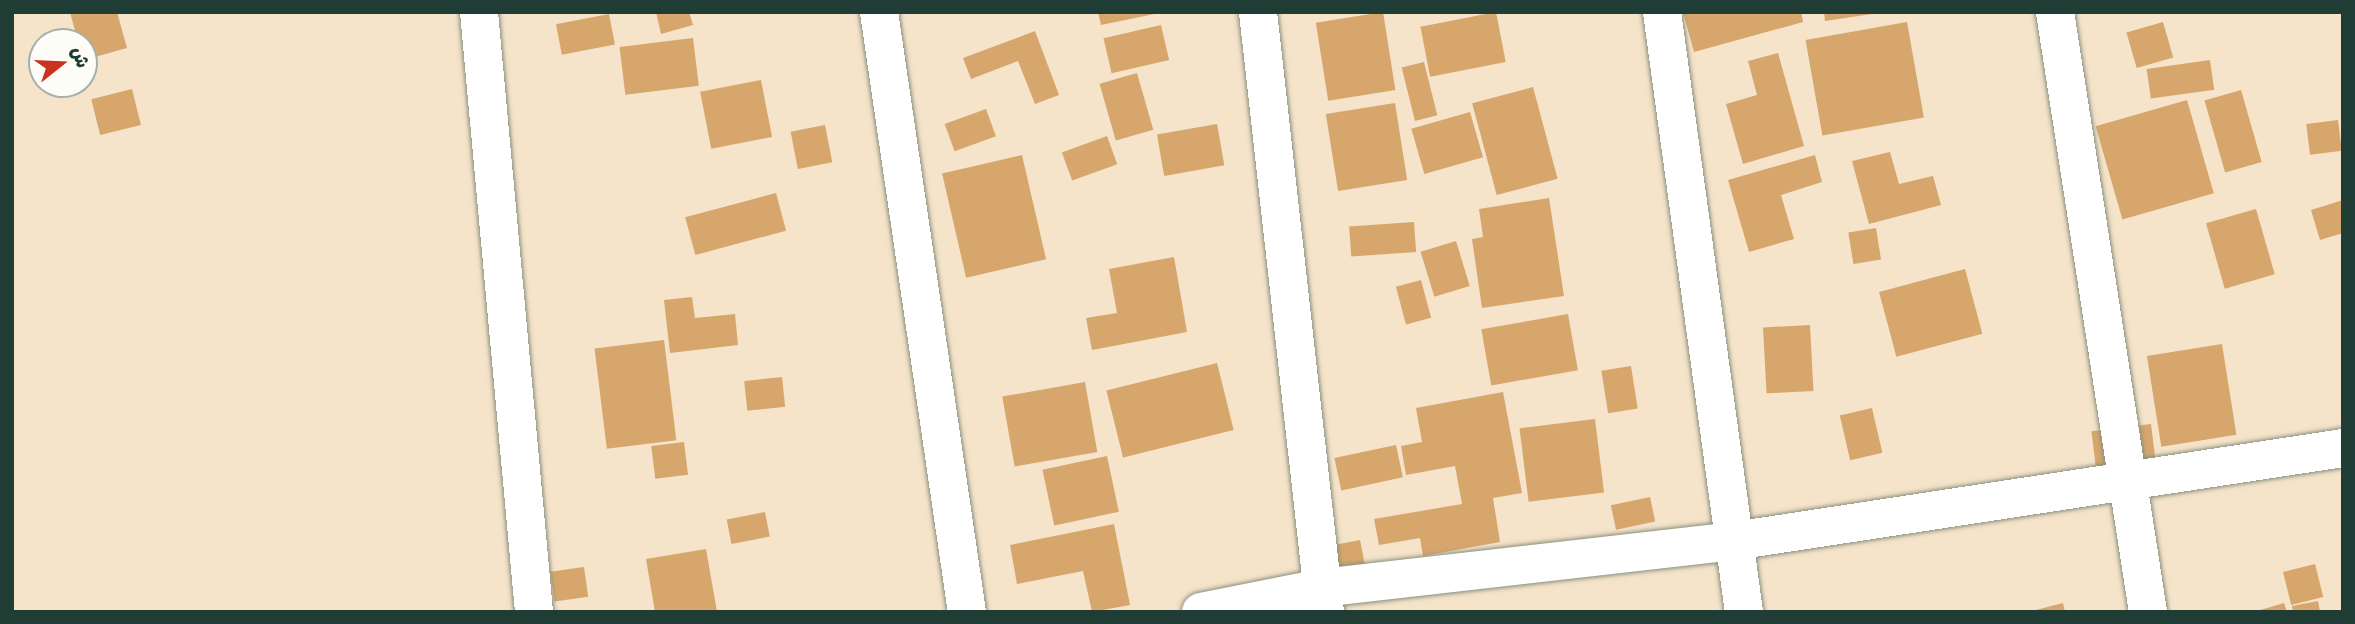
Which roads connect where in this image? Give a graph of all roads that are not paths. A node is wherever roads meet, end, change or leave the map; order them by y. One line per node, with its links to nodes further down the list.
1 (479, 12): 10 (street)
2 (879, 12): 11 (street)
3 (1258, 12): 9 (street)
4 (1662, 12): 8 (street)
5 (2055, 12): 7 (street)
6 (2343, 448): 7 (street)
7 (2126, 481): 8 (street); 14 (street)
8 (1734, 541): 9 (street); 13 (street)
9 (1323, 600): 12 (street)
10 (534, 612)
11 (967, 612)
12 (1201, 612)
13 (1744, 612)
14 (2148, 612)

